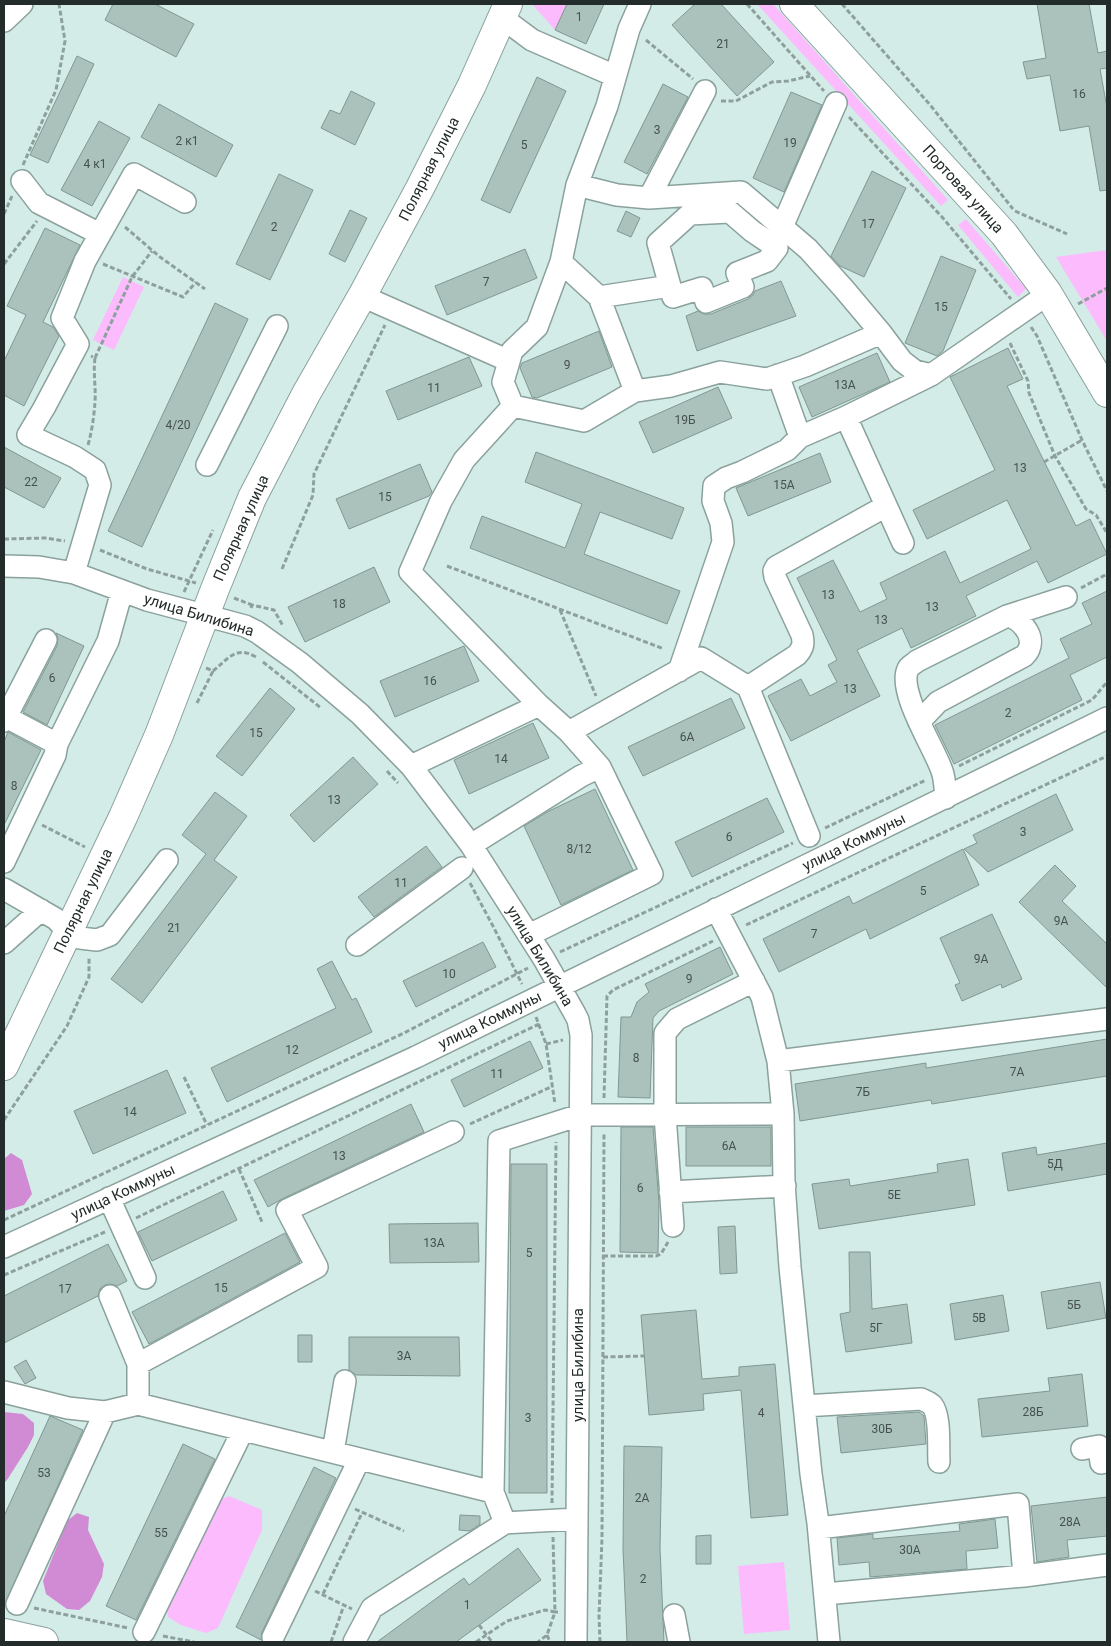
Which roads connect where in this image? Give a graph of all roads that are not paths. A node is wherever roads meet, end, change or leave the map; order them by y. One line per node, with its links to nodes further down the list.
1 (22, 4): 5 (street)
2 (640, 4): 6 (street)
3 (794, 4): 17 (main road, Портовая улица)
4 (504, 11): 6 (street); 18 (main road, Полярная улица)
5 (4, 21)
6 (615, 76): 10 (street)
7 (705, 91): 11 (street)
8 (836, 103): 13 (street)
9 (22, 181): 14 (street)
10 (577, 185): 11 (street); 15 (street)
11 (649, 198): 13 (street)
12 (184, 202): 14 (street)
13 (782, 227): 21 (street)
14 (100, 234): 34 (street)
15 (561, 262): 19 (street); 22 (street)
16 (670, 286): 16 (street); 19 (street)
17 (1048, 294): 24 (street); 26 (main road, Портовая улица)
18 (362, 296): 22 (street); 37 (main road, Полярная улица)
19 (599, 297): 25 (street)
20 (277, 326): 30 (street)
21 (881, 333): 23 (street); 24 (street)
22 (509, 361): 27 (street)
23 (778, 375): 25 (street); 29 (street)
24 (931, 375): 28 (street)
25 (635, 391): 27 (street)
26 (1107, 393)
27 (513, 406): 42 (street)
28 (846, 417): 29 (street); 31 (street)
29 (800, 437): 40 (street)
30 (207, 465)
31 (886, 506): 32 (street); 41 (street)
32 (903, 543)
33 (4, 566): 34 (street, улица Билибина)
34 (74, 573): 35 (street, улица Билибина)
35 (122, 591): 37 (street, улица Билибина); 47 (street)
36 (1066, 597): 38 (street)
37 (205, 615): 48 (street, улица Билибина); 59 (main road, Полярная улица)
38 (1008, 616): 45 (street); 45 (street)
39 (46, 640): 44 (street)
40 (679, 670): 41 (street); 46 (street)
41 (748, 687): 51 (street)
42 (539, 705): 46 (street); 48 (street)
43 (1107, 718): 50 (street, улица Коммуны)
44 (5, 719): 47 (street)
45 (919, 722): 50 (street)
46 (569, 732): 49 (street)
47 (57, 744): 54 (street)
48 (411, 766): 52 (street, улица Билибина)
49 (600, 767): 52 (street); 60 (street)
50 (946, 798): 57 (street, улица Коммуны)
51 (809, 836)
52 (471, 845): 60 (street, улица Билибина)
53 (167, 860): 59 (street)
54 (4, 862)
55 (462, 868): 62 (street)
56 (4, 889): 58 (street)
57 (716, 909): 63 (street); 64 (street, улица Коммуны)
58 (41, 910): 59 (street); 61 (street)
59 (74, 935): 67 (main road, Полярная улица)
60 (528, 935): 64 (street, улица Билибина)
61 (4, 943)
62 (357, 945)
63 (754, 981): 66 (street); 70 (street)
64 (559, 986): 69 (street, улица Билибина); 74 (street, улица Коммуны)
65 (1107, 1018): 66 (street)
66 (778, 1061): 68 (street)
67 (4, 1066)
68 (783, 1114): 70 (street); 72 (street)
69 (580, 1115): 70 (street); 91 (street); 92 (street, улица Билибина)
70 (666, 1115): 73 (street)
71 (453, 1132): 79 (street)
72 (785, 1186): 73 (street); 83 (street)
73 (670, 1192): 75 (street)
74 (109, 1198): 76 (street, улица Коммуны); 77 (street)
75 (672, 1226)
76 (4, 1247)
77 (146, 1278)
78 (110, 1296): 79 (street)
79 (138, 1364): 82 (street)
80 (345, 1382): 87 (street)
81 (4, 1392): 84 (street)
82 (138, 1404): 84 (street); 85 (street)
83 (804, 1406): 89 (street); 94 (street)
84 (105, 1412): 98 (street)
85 (243, 1430): 87 (street); 100 (street)
86 (1082, 1448): 90 (street)
87 (333, 1452): 88 (street)
88 (359, 1460): 91 (street); 102 (street)
89 (939, 1462)
90 (1107, 1462)
91 (493, 1492): 93 (street)
92 (577, 1519): 93 (street); 105 (street, улица Билибина)
93 (505, 1523): 104 (street)
94 (819, 1528): 96 (street); 97 (street)
95 (1107, 1566): 96 (street)
96 (1024, 1576): 97 (street)
97 (825, 1594): 107 (street)
98 (17, 1604)
99 (674, 1615): 106 (street)
100 (144, 1632)
101 (4, 1633): 103 (main road)
102 (272, 1637)
103 (44, 1642)
104 (354, 1642)
105 (576, 1642)
106 (679, 1642)
107 (830, 1642)

